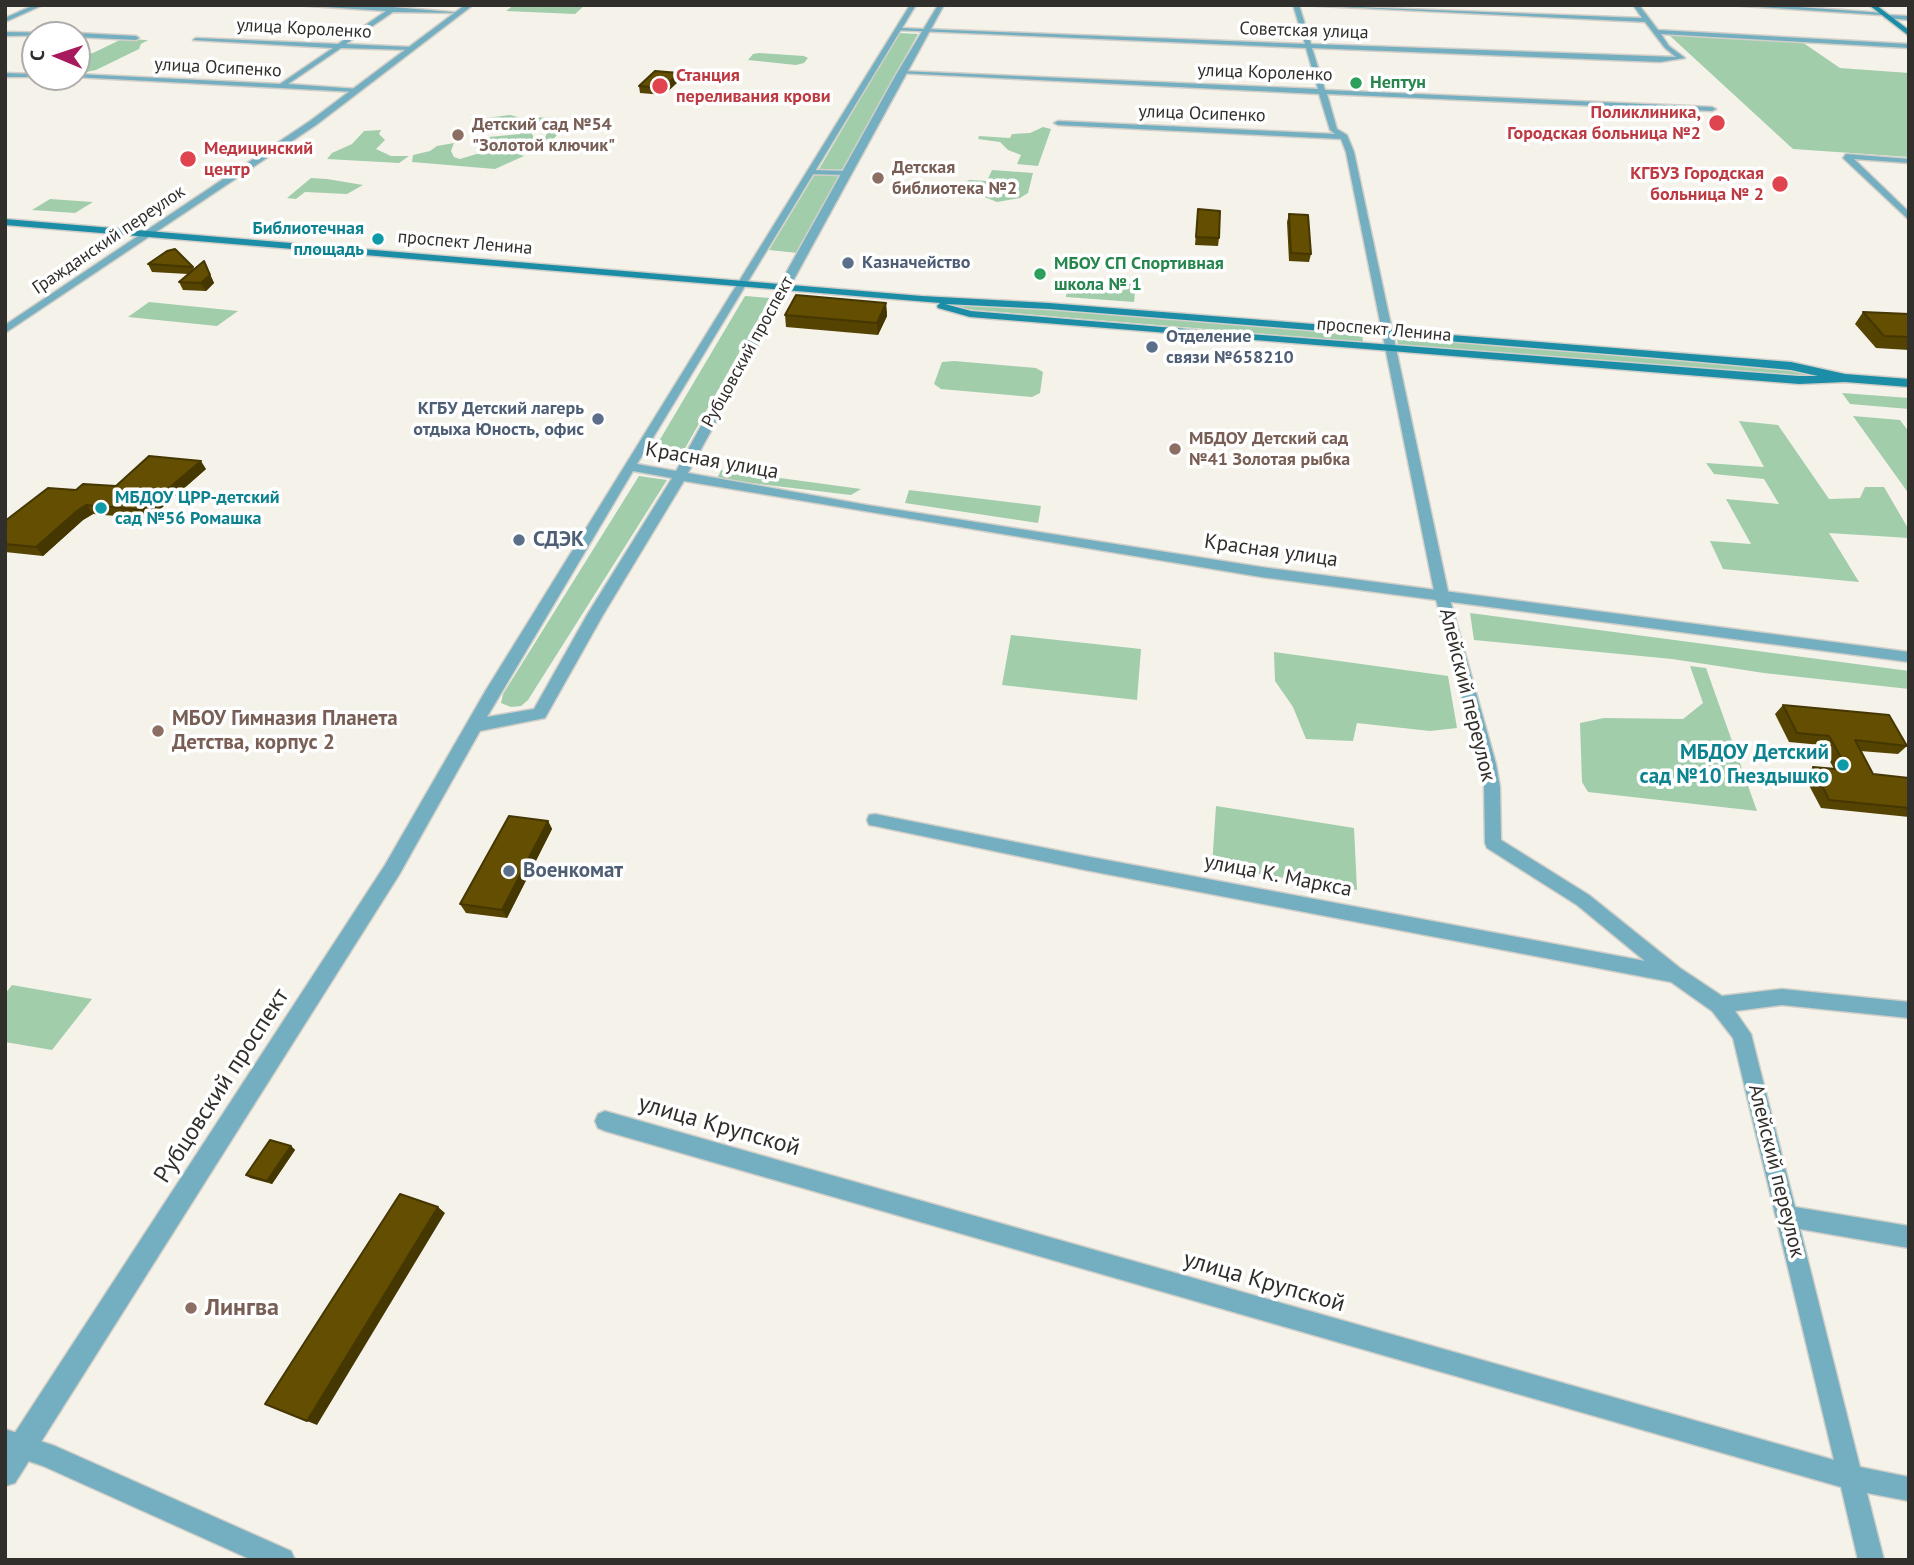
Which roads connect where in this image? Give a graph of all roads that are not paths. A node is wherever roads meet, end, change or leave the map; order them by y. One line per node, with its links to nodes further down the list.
1 (40, 5): 16 (street)
2 (297, 5): 11 (street)
3 (470, 5): 13 (street, Гражданский переулок)
4 (913, 5): 18 (street, Рубцовский проспект)
5 (942, 5): 19 (street, Рубцовский проспект)
6 (1296, 5): 27 (street, Алейский переулок)
7 (1304, 5): 12 (street)
8 (1636, 5): 17 (street)
9 (1732, 5): 14 (street)
10 (1872, 5): 14 (main road)
11 (396, 7): 13 (street); 26 (street)
12 (1371, 7): 17 (street)
13 (458, 13): 28 (street, Гражданский переулок)
14 (1884, 15): 15 (street); 21 (main road)
15 (1909, 18)
16 (5, 20)
17 (1645, 20): 20 (street)
18 (898, 30): 19 (street, Советская улица); 38 (street, Рубцовский проспект)
19 (925, 32): 27 (street, Советская улица); 29 (street, Рубцовский проспект)
20 (1655, 32): 25 (street); 27 (street, Советская улица)
21 (1909, 34)
22 (91, 36): 23 (street)
23 (136, 38)
24 (196, 40): 26 (street, улица Короленко)
25 (1909, 46)
26 (337, 47): 28 (street, улица Короленко); 31 (street)
27 (1310, 47): 33 (street, Алейский переулок)
28 (411, 49): 32 (street, Гражданский переулок)
29 (901, 73): 33 (street, улица Короленко); 39 (street, Рубцовский проспект)
30 (91, 77): 31 (street, улица Осипенко)
31 (279, 87): 32 (street, улица Осипенко)
32 (356, 90): 42 (street, Гражданский переулок)
33 (1324, 91): 34 (street, улица Короленко); 36 (street, Алейский переулок)
34 (1712, 109)
35 (1058, 123): 36 (street, улица Осипенко)
36 (1344, 137): 47 (street, Алейский переулок)
37 (1909, 161): 40 (street)
38 (811, 172): 39 (street); 43 (street, Рубцовский проспект)
39 (846, 173): 44 (street, Рубцовский проспект)
40 (1909, 217)
41 (5, 222): 42 (main road, проспект Ленина)
42 (145, 234): 43 (main road, проспект Ленина); 46 (street, Гражданский переулок)
43 (741, 283): 44 (main road, проспект Ленина); 53 (street, Рубцовский проспект)
44 (785, 287): 45 (main road, проспект Ленина); 54 (street, Рубцовский проспект)
45 (956, 305): 47 (main road, проспект Ленина); 48 (main road, проспект Ленина)
46 (5, 330)
47 (1390, 334): 48 (street, Алейский переулок); 49 (main road, проспект Ленина)
48 (1392, 348): 51 (main road, проспект Ленина); 55 (street, Алейский переулок)
49 (1799, 368): 50 (main road, проспект Ленина); 51 (main road)
50 (1845, 379): 51 (main road, проспект Ленина); 52 (main road, проспект Ленина)
51 (1805, 380)
52 (1909, 383)
53 (629, 467): 54 (street, Красная улица); 57 (street, Рубцовский проспект)
54 (679, 478): 55 (street, Красная улица); 57 (street, Рубцовский проспект)
55 (1442, 596): 56 (street, Красная улица); 59 (street, Алейский переулок)
56 (1909, 657)
57 (477, 725): 65 (street, Рубцовский проспект)
58 (875, 820): 59 (street, улица К. Маркса)
59 (1674, 974): 60 (street, Алейский переулок)
60 (1720, 1005): 61 (street); 63 (street, Алейский переулок)
61 (1909, 1010)
62 (605, 1121): 67 (street, улица Крупской)
63 (1788, 1216): 64 (street); 67 (street, Алейский переулок)
64 (1909, 1237)
65 (14, 1444): 66 (street, Рубцовский проспект); 69 (street)
66 (5, 1473)
67 (1850, 1477): 68 (street, улица Крупской); 70 (street, Алейский переулок)
68 (1909, 1489)
69 (282, 1560)
70 (1871, 1560)

